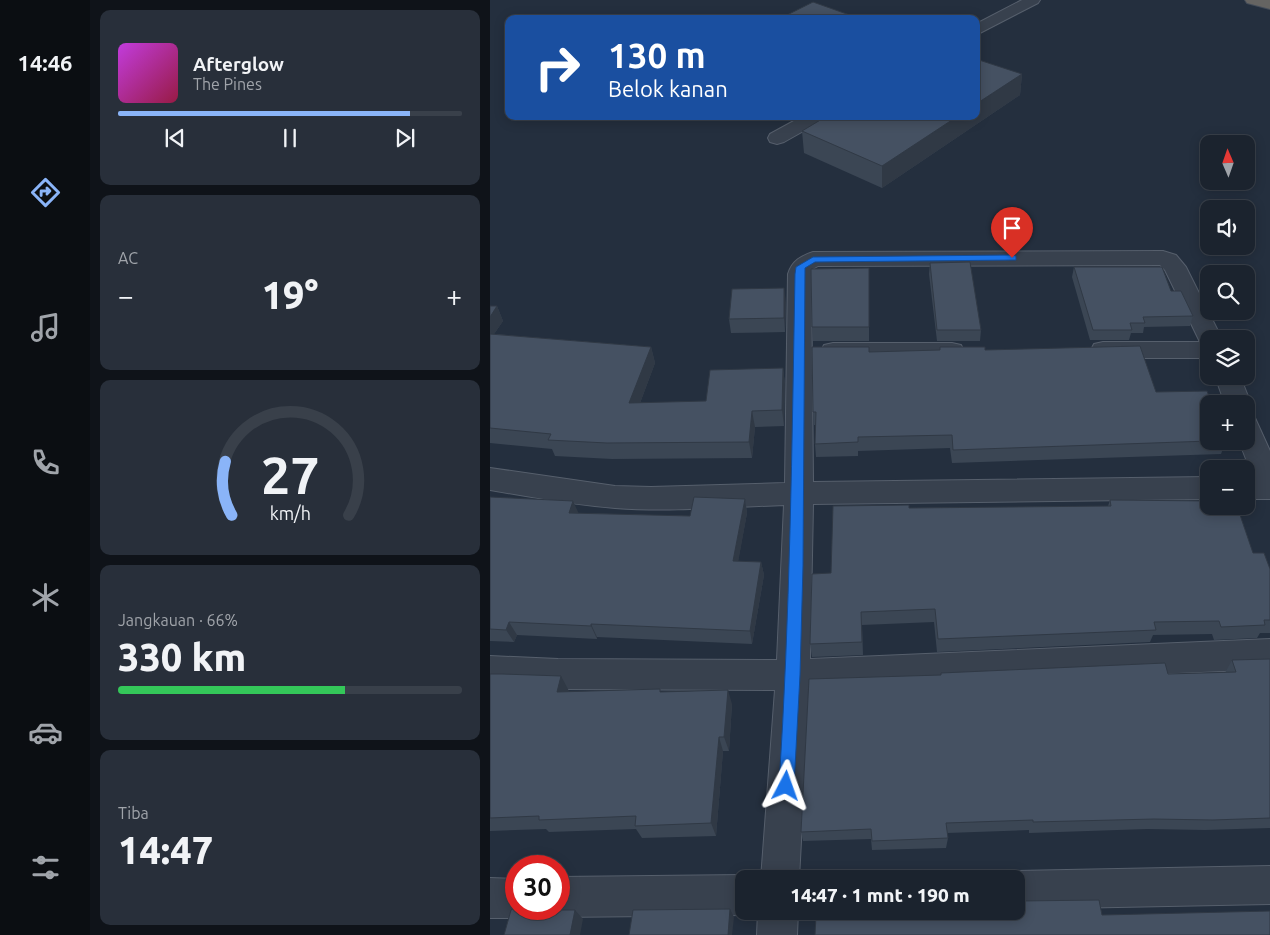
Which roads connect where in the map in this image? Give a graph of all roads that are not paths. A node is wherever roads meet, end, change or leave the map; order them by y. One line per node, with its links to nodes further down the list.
1 (1033, 0): 4 (street)
2 (1252, 0): 3 (highway)
3 (1270, 4)
4 (980, 28)
5 (809, 120): 6 (street)
6 (776, 138)
7 (1206, 330): 11 (street)
8 (1079, 350): 9 (street)
9 (1200, 350)
10 (979, 351): 11 (street)
11 (799, 352): 17 (street)
12 (1255, 448): 14 (street)
13 (490, 479): 17 (street)
14 (1270, 486): 15 (street)
15 (1255, 487)
16 (1200, 488): 17 (street)
17 (798, 494): 20 (street)
18 (1270, 654): 20 (street)
19 (490, 671): 20 (street)
20 (793, 675): 21 (street)
21 (781, 870)
22 (1270, 885): 23 (street)
23 (1025, 890)
24 (735, 895): 25 (street)
25 (570, 897)
26 (490, 898): 27 (street)
27 (505, 898)
28 (778, 920): 29 (street)
29 (777, 935)

